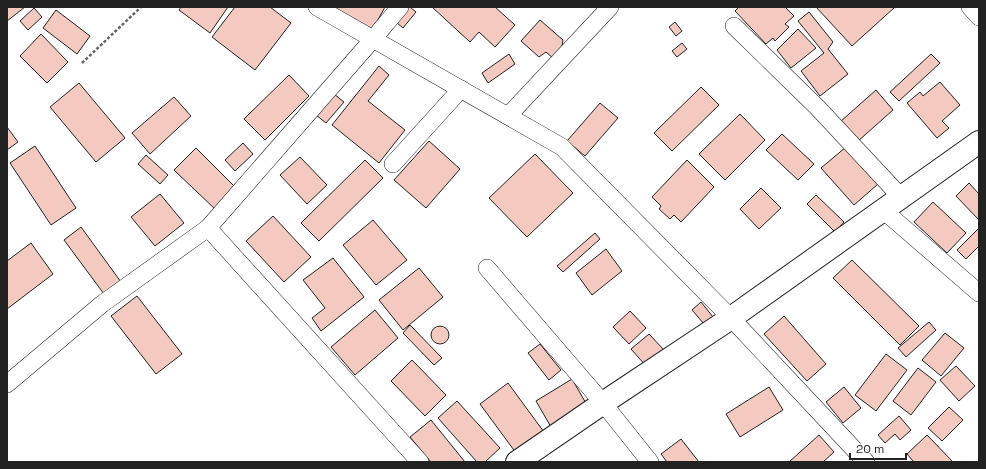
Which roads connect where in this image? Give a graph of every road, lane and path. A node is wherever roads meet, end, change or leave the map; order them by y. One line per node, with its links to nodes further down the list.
1 (141, 7): 9 (path)
2 (317, 7): 8 (street)
3 (400, 7): 8 (street)
4 (610, 7): 11 (street)
5 (970, 7): 6 (street)
6 (979, 17)
7 (734, 26): 14 (street)
8 (373, 39): 10 (street); 16 (street)
9 (82, 63)
10 (461, 90): 11 (street); 13 (street)
11 (508, 116): 19 (street)
12 (979, 142): 14 (street)
13 (393, 164)
14 (901, 197): 15 (street)
15 (883, 210): 18 (street); 19 (street)
16 (208, 228): 20 (street); 22 (street)
17 (487, 268): 21 (street)
18 (979, 293)
19 (731, 318): 21 (street); 25 (street)
20 (7, 384)
21 (603, 403): 23 (street); 24 (street)
22 (420, 462)
23 (517, 462)
24 (650, 462)
25 (866, 462)

